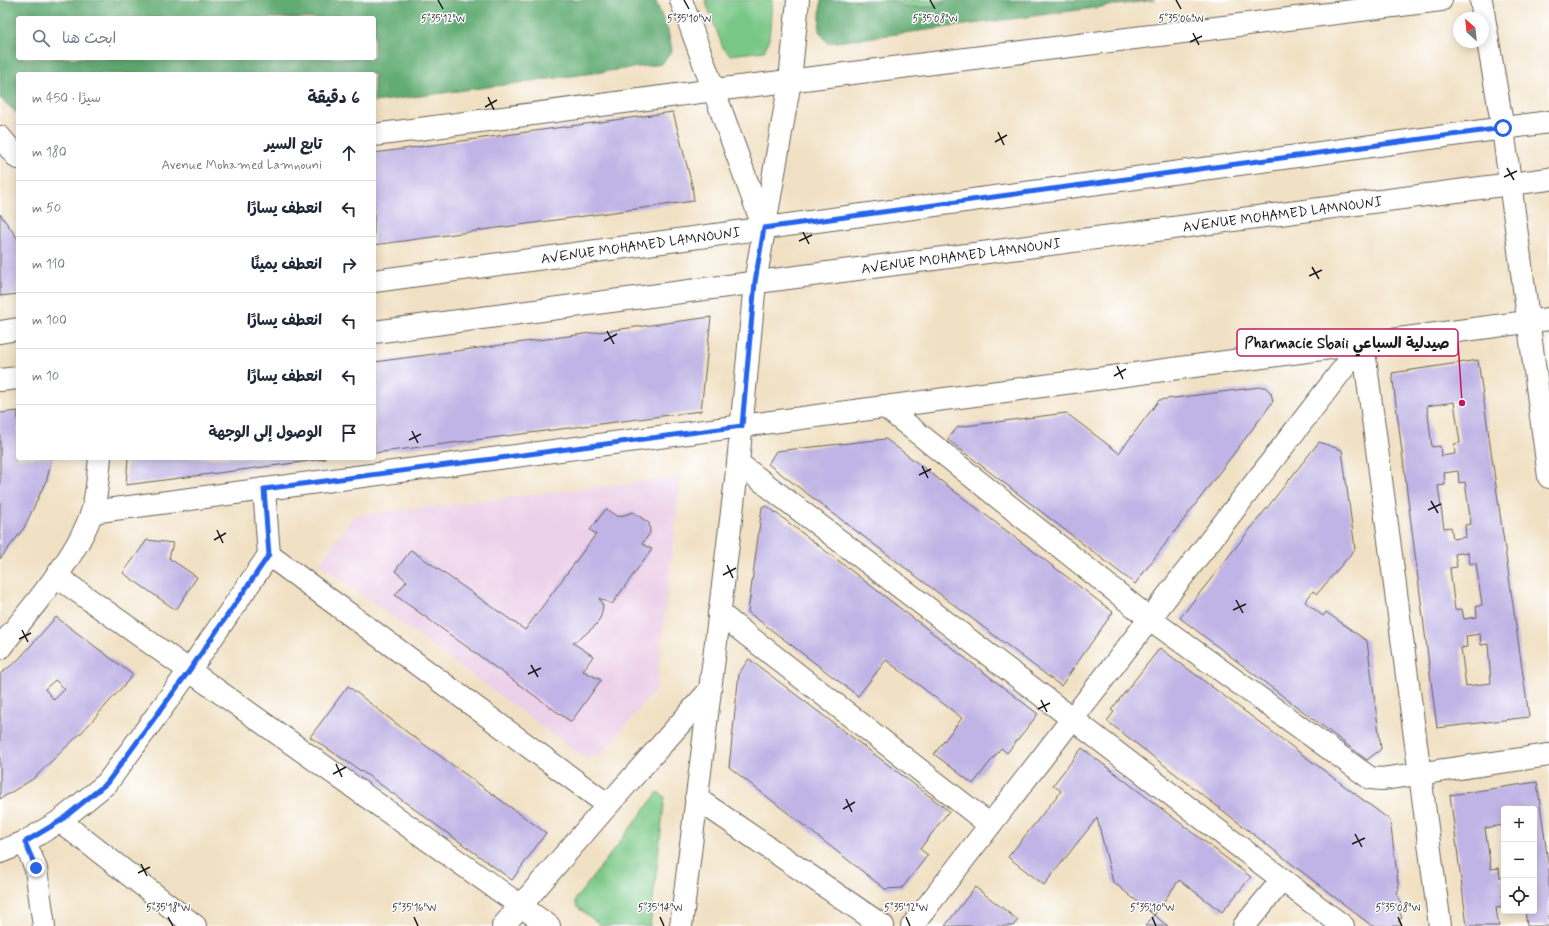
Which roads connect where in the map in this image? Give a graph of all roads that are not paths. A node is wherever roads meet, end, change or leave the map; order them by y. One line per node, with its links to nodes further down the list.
1 (681, 0): 6 (street)
2 (798, 0): 5 (street)
3 (1441, 0): 5 (street)
4 (1481, 0): 8 (street)
5 (790, 81): 6 (street); 14 (street)
6 (714, 90): 9 (street); 14 (street)
7 (1549, 122): 8 (street, AVENUE MOHAMED LAMNOUNI)
8 (1503, 128): 13 (street); 14 (street, AVENUE MOHAMED LAMNOUNI)
9 (376, 135)
10 (0, 137): 11 (street)
11 (16, 156)
12 (1549, 179): 13 (street, AVENUE MOHAMED LAMNOUNI)
13 (1510, 184): 16 (street, AVENUE MOHAMED LAMNOUNI); 17 (street)
14 (764, 228): 15 (street, AVENUE MOHAMED LAMNOUNI); 16 (street)
15 (376, 281)
16 (755, 282): 20 (street, AVENUE MOHAMED LAMNOUNI); 25 (street)
17 (1539, 320): 21 (street); 28 (street)
18 (16, 329): 19 (street)
19 (0, 332)
20 (376, 332)
21 (1363, 343): 24 (street); 34 (street); 40 (street)
22 (16, 378): 23 (street)
23 (0, 380)
24 (884, 406): 25 (street); 34 (street)
25 (742, 426): 27 (street); 29 (street)
26 (100, 460): 30 (street)
27 (738, 463): 33 (street); 38 (street)
28 (1549, 478)
29 (264, 489): 30 (street); 31 (street)
30 (92, 512): 32 (street)
31 (269, 555): 36 (street); 42 (street)
32 (56, 576): 35 (street); 36 (street)
33 (719, 613): 37 (street); 44 (street)
34 (1150, 619): 38 (street); 40 (street)
35 (0, 648)
36 (189, 671): 43 (street); 48 (street)
37 (709, 690): 41 (street); 42 (street)
38 (1072, 719): 44 (street); 47 (street)
39 (1549, 755): 40 (street)
40 (1420, 774): 59 (street)
41 (696, 798): 54 (street); 55 (street)
42 (608, 805): 48 (street)
43 (60, 821): 45 (street); 49 (street)
44 (990, 825): 56 (street)
45 (25, 842): 46 (street); 50 (street)
46 (0, 852)
47 (1282, 880): 57 (street); 58 (street)
48 (520, 906): 52 (street); 53 (street)
49 (178, 920): 51 (street)
50 (44, 926)
51 (195, 926)
52 (503, 926)
53 (548, 926)
54 (681, 926)
55 (883, 926)
56 (912, 926)
57 (1244, 926)
58 (1342, 926)
59 (1440, 926)

